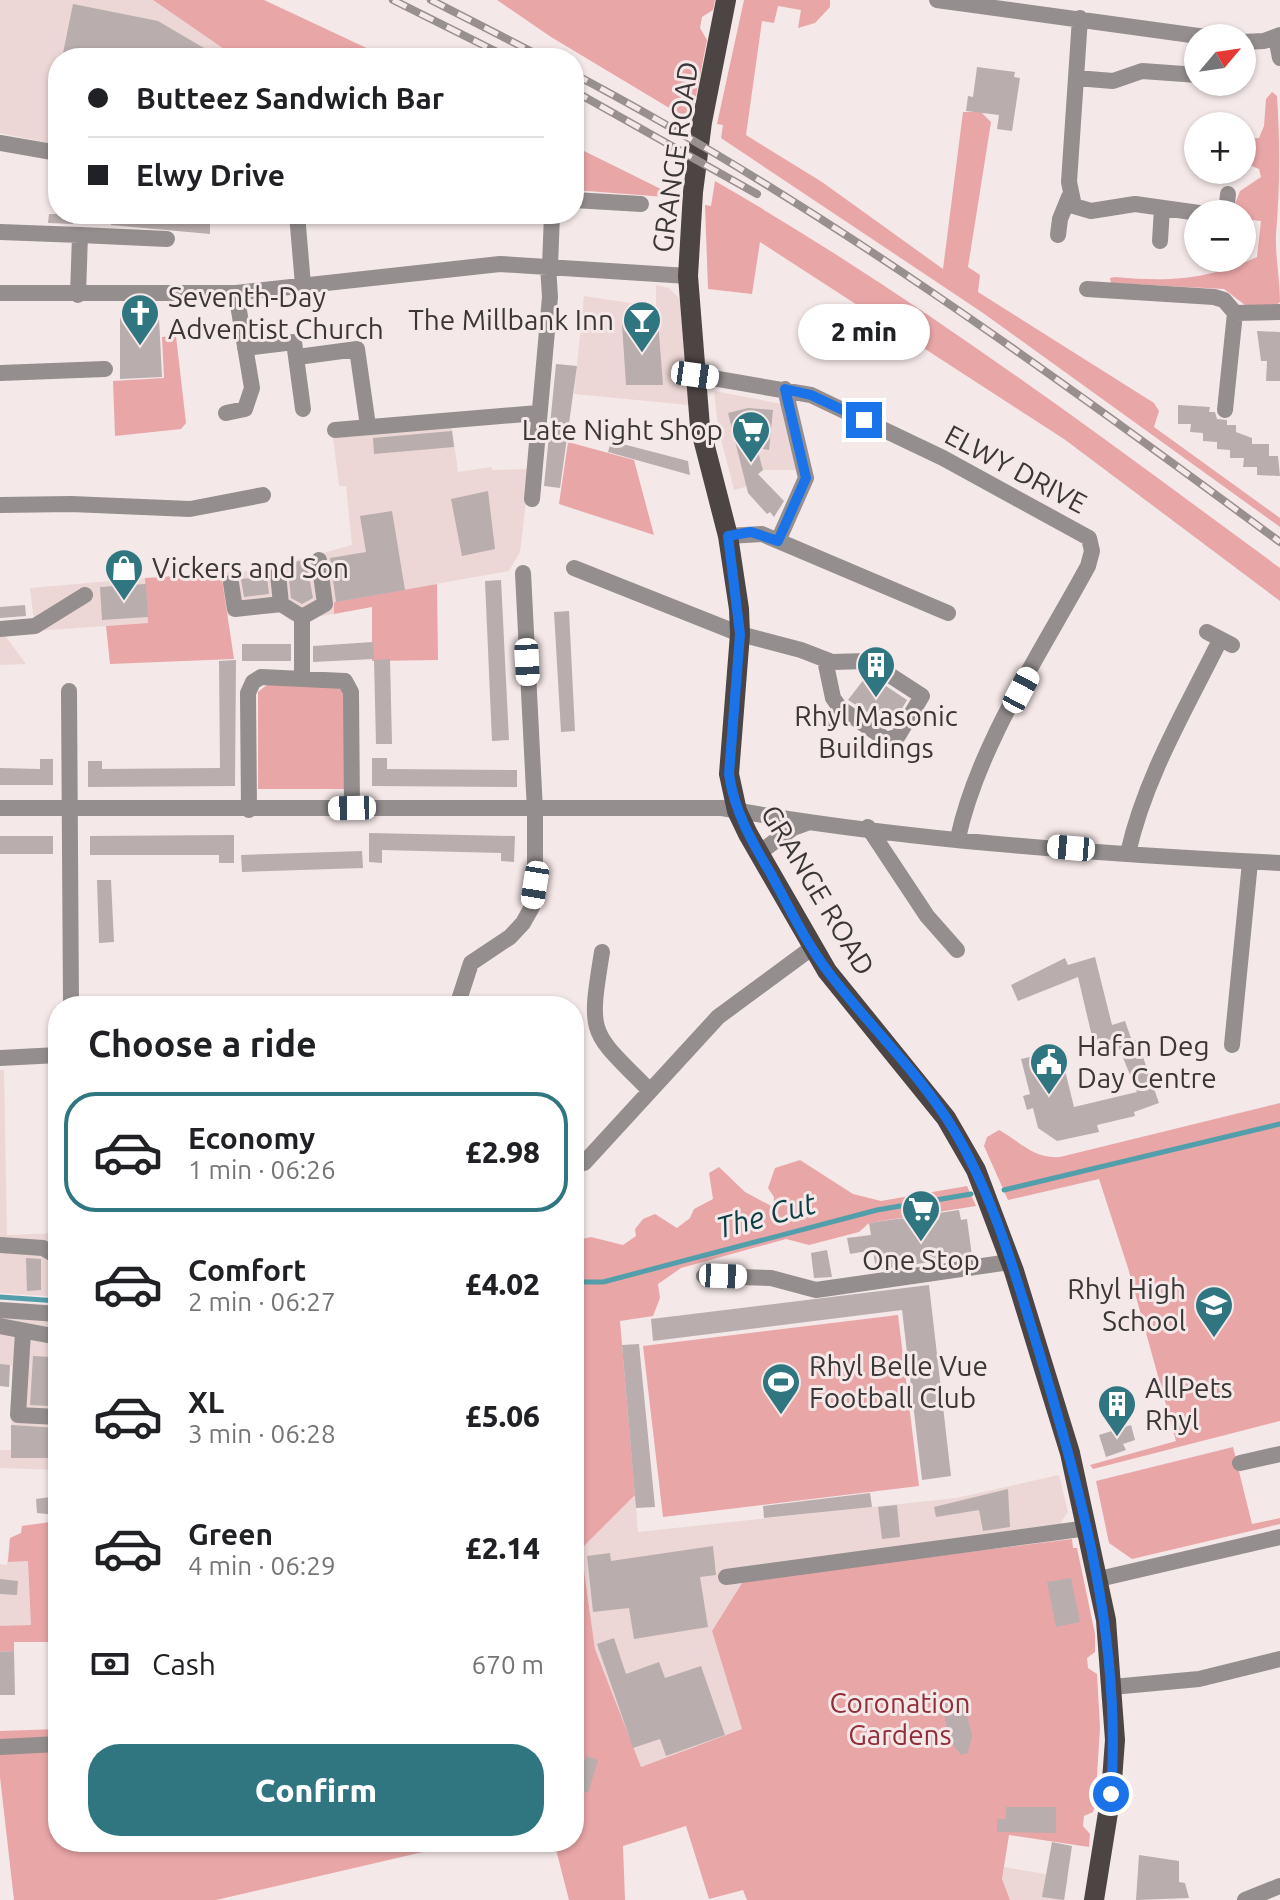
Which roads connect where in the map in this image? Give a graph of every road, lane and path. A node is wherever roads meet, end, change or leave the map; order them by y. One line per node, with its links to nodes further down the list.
1 (726, 0): 27 (main road, GRANGE ROAD)
2 (937, 0): 3 (street)
3 (1080, 18): 4 (street); 9 (street)
4 (1184, 34)
5 (1278, 36): 6 (street); 7 (street)
6 (1256, 40)
7 (1280, 58)
8 (1184, 74): 9 (street)
9 (1076, 78): 13 (street)
10 (0, 143): 11 (street)
11 (48, 151)
12 (1228, 194): 14 (street)
13 (1069, 197): 17 (street); 23 (street)
14 (1227, 200)
15 (584, 201): 16 (street)
16 (641, 204)
17 (1162, 208): 18 (street); 25 (street)
18 (1184, 211)
19 (298, 224): 28 (street)
20 (551, 224): 26 (street)
21 (0, 232): 22 (street)
22 (80, 235): 24 (street); 32 (street)
23 (1058, 235)
24 (167, 239)
25 (1160, 241)
26 (549, 266): 27 (street); 28 (street); 44 (street)
27 (688, 276): 39 (main road, GRANGE ROAD)
28 (303, 285): 31 (street)
29 (1087, 289): 34 (street)
30 (0, 293): 32 (street)
31 (236, 293): 32 (street); 35 (street)
32 (78, 295)
33 (1280, 312): 34 (street)
34 (1235, 313): 42 (street)
35 (245, 348): 41 (street); 43 (street)
36 (305, 356): 45 (street)
37 (105, 369): 38 (street)
38 (0, 373)
39 (695, 375): 40 (street, ELWY DRIVE); 50 (main road, GRANGE ROAD)
40 (785, 389): 51 (street); 75 (street, ELWY DRIVE)
41 (303, 409)
42 (1225, 410)
43 (226, 413)
44 (538, 413): 45 (street); 48 (street)
45 (368, 426): 46 (street)
46 (335, 430)
47 (263, 495): 49 (street)
48 (532, 499)
49 (0, 505)
50 (728, 536): 51 (street); 62 (main road, GRANGE ROAD)
51 (778, 541): 59 (street)
52 (319, 560): 60 (street)
53 (574, 568): 62 (street)
54 (523, 573): 71 (street)
55 (278, 574): 58 (street)
56 (231, 583): 58 (street)
57 (85, 595): 61 (street)
58 (281, 604): 60 (street)
59 (948, 613)
60 (302, 617): 65 (street)
61 (0, 629)
62 (740, 634): 64 (street); 72 (main road, GRANGE ROAD)
63 (1220, 639): 77 (street)
64 (825, 660): 64 (street)
65 (302, 677): 69 (street); 70 (street)
66 (69, 691): 68 (street)
67 (0, 808): 68 (street)
68 (70, 808): 70 (street); 83 (street)
69 (352, 808): 70 (street); 71 (street)
70 (249, 810)
71 (535, 811): 72 (street); 84 (street)
72 (737, 811): 73 (street); 76 (main road, GRANGE ROAD)
73 (809, 822): 74 (street); 76 (street)
74 (868, 827): 75 (street); 81 (street)
75 (958, 838): 77 (street)
76 (759, 853): 80 (main road, GRANGE ROAD)
77 (1128, 853): 78 (street)
78 (1250, 862): 79 (street); 85 (street)
79 (1280, 863)
80 (813, 947): 88 (street); 92 (main road, GRANGE ROAD)
81 (957, 950)
82 (602, 952): 88 (street)
83 (71, 996)
84 (459, 996)
85 (1232, 1045)
86 (48, 1056): 87 (street)
87 (0, 1058)
88 (650, 1091): 89 (street)
89 (584, 1163)
90 (0, 1245): 91 (street)
91 (48, 1251)
92 (1010, 1262): 93 (street); 102 (main road, GRANGE ROAD)
93 (704, 1276)
94 (0, 1310): 95 (street)
95 (48, 1313)
96 (0, 1326): 97 (street)
97 (23, 1332): 98 (street); 99 (street)
98 (48, 1336)
99 (48, 1416)
100 (1280, 1454): 101 (street)
101 (1240, 1463)
102 (1088, 1528): 104 (street); 105 (main road, GRANGE ROAD)
103 (1280, 1537): 105 (street)
104 (726, 1577)
105 (1099, 1579): 107 (main road, GRANGE ROAD)
106 (1280, 1659): 107 (street)
107 (1112, 1687): 111 (main road, GRANGE ROAD)
108 (48, 1745): 109 (street)
109 (0, 1747)
110 (1280, 1886): 112 (street)
111 (1094, 1900)
112 (1245, 1900)

